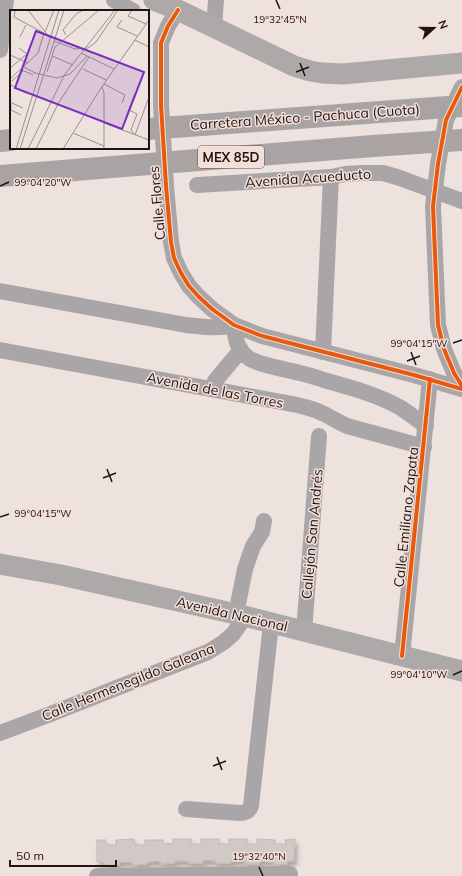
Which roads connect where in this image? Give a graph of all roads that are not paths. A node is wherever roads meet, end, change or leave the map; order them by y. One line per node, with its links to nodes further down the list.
1 (6, 0): 10 (street)
2 (114, 0): 6 (street)
3 (149, 0): 7 (street)
4 (154, 0): 8 (main road)
5 (216, 0): 9 (street)
6 (131, 10)
7 (144, 10)
8 (178, 10): 9 (main road); 23 (street, Calle Flores)
9 (214, 28): 11 (main road)
10 (0, 50)
11 (462, 63)
12 (462, 87): 28 (street)
13 (462, 106): 14 (highway, Carretera México - Pachuca (Cuota) / MEX 85D)
14 (149, 129)
15 (10, 140): 17 (highway)
16 (462, 140): 18 (highway, MEX 85D)
17 (0, 141)
18 (0, 176)
19 (331, 177): 20 (street, Avenida Acueducto); 21 (street, Avenida Acueducto); 26 (street)
20 (198, 185)
21 (462, 201)
22 (0, 291): 23 (street)
23 (234, 325): 25 (street); 26 (street)
24 (0, 350): 29 (street, Avenida de las Torres)
25 (241, 350): 29 (street); 30 (street)
26 (323, 352): 27 (street)
27 (430, 379): 28 (street); 30 (street, Calle Emiliano Zapata)
28 (462, 387)
29 (212, 389): 32 (street, Avenida de las Torres)
30 (426, 426): 32 (street, Calle Emiliano Zapata)
31 (320, 436): 37 (street, Callejón San Andrés)
32 (424, 447): 38 (street, Calle Emiliano Zapata)
33 (264, 521): 35 (street)
34 (0, 564): 35 (main road, Avenida Nacional)
35 (240, 616): 36 (main road, Avenida Nacional); 40 (street, Calle Hermenegildo Galeana)
36 (271, 624): 37 (main road, Avenida Nacional); 41 (street)
37 (304, 632): 38 (main road, Avenida Nacional)
38 (402, 656): 39 (main road, Avenida Nacional)
39 (462, 671)
40 (0, 733)
41 (186, 809)
42 (290, 874): 44 (street)
43 (97, 876): 44 (street)
44 (151, 876)

